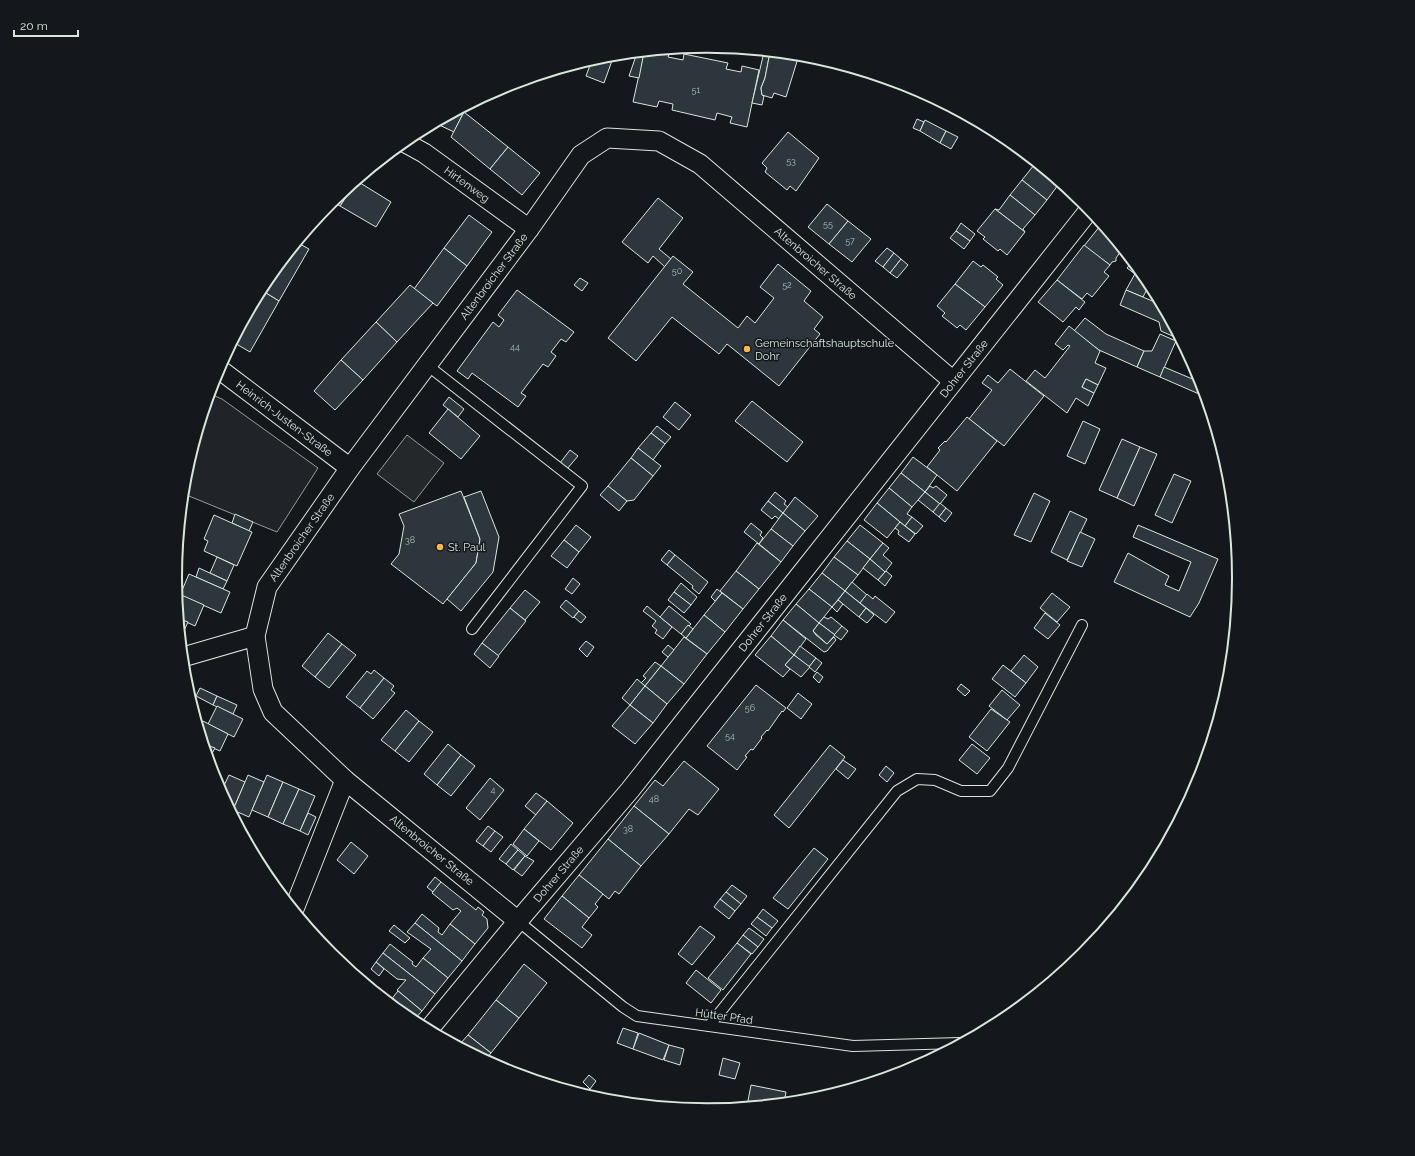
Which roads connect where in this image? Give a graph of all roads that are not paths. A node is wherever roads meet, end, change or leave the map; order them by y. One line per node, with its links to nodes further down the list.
1 (410, 145): 3 (street, Hirtenweg)
2 (1086, 214): 6 (street, Dohrer Straße)
3 (529, 229): 4 (street, Altenbroicher Straße); 6 (street, Altenbroicher Straße)
4 (427, 365): 7 (street, Altenbroicher Straße); 9 (lane)
5 (224, 373): 7 (street, Heinrich-Justen-Straße)
6 (953, 380): 14 (street, Dohrer Straße)
7 (350, 468): 10 (street, Altenbroicher Straße)
8 (1082, 624): 16 (lane)
9 (472, 629)
10 (255, 636): 11 (street); 12 (street, Altenbroicher Straße)
11 (189, 655)
12 (345, 780): 13 (street); 14 (street, Altenbroicher Straße)
13 (296, 904)
14 (518, 921): 15 (street, Dohrer Straße); 16 (lane, Hütter Pfad)
15 (432, 1025)
16 (709, 1026): 17 (lane, Hütter Pfad)
17 (951, 1043)

